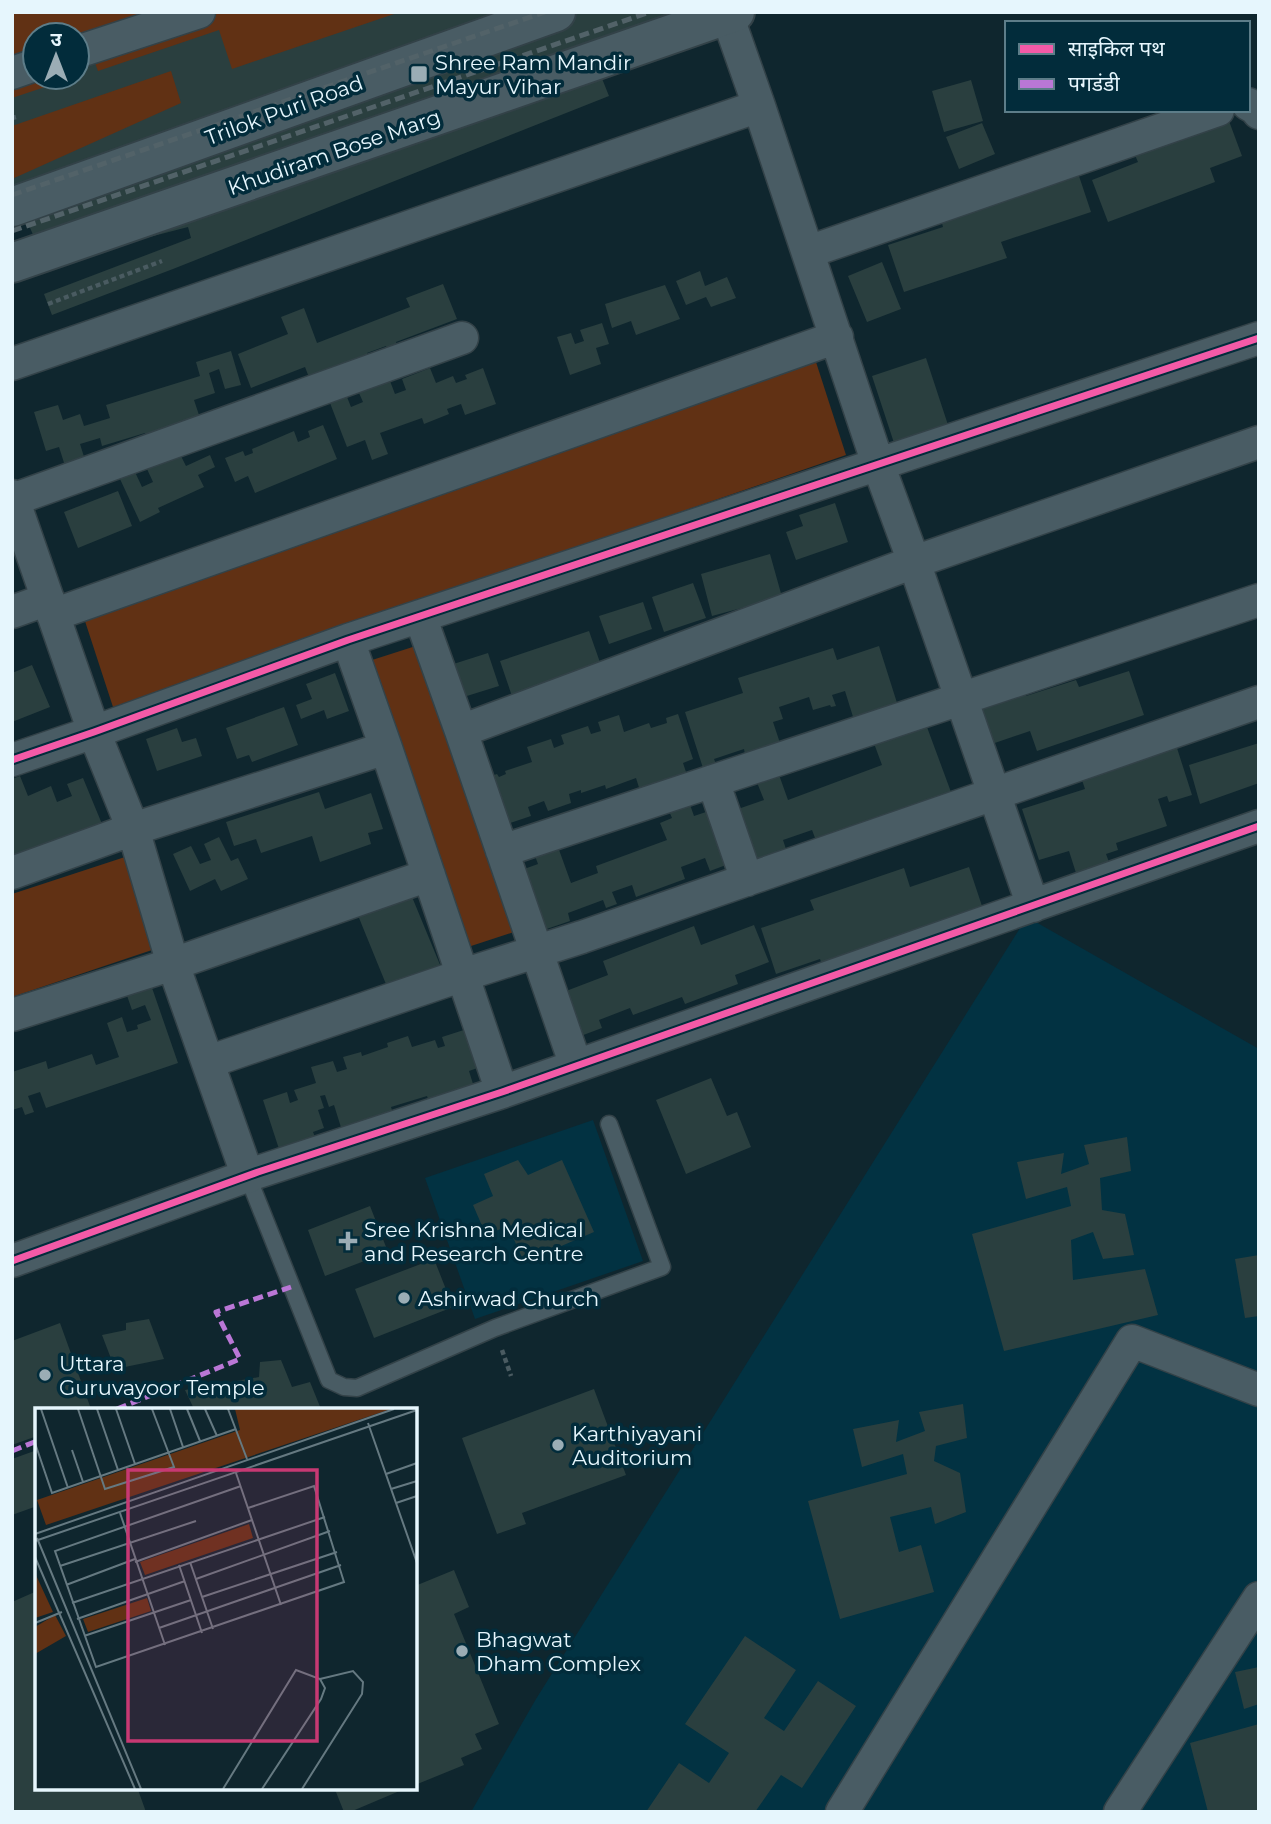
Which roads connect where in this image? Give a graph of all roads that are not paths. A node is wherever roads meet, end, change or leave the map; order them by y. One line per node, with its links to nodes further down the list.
1 (199, 12): 4 (street)
2 (556, 12): 7 (street, Trilok Puri Road)
3 (731, 14): 5 (street); 9 (street, Khudiram Bose Marg)
4 (91, 47)
5 (759, 106): 8 (street); 13 (street)
6 (1212, 112): 8 (street)
7 (12, 208)
8 (808, 252): 10 (street)
9 (12, 263)
10 (837, 337): 15 (street); 19 (street)
11 (462, 338): 16 (street)
12 (1259, 338): 15 (street)
13 (12, 364)
14 (1259, 442): 17 (street)
15 (878, 464): 17 (street); 21 (street)
16 (13, 499): 19 (street)
17 (915, 562): 23 (street); 25 (street)
18 (1259, 600): 23 (street)
19 (50, 607): 20 (street); 26 (street)
20 (12, 612)
21 (420, 616): 22 (street); 25 (street)
22 (348, 640): 26 (street); 27 (street)
23 (962, 699): 29 (street); 30 (street)
24 (1259, 702): 30 (street)
25 (461, 731): 33 (street)
26 (94, 732): 28 (street); 32 (street)
27 (386, 748): 32 (street); 35 (street)
28 (12, 760)
29 (713, 781): 33 (street); 36 (street)
30 (995, 794): 36 (street); 37 (street)
31 (1259, 826): 37 (street)
32 (133, 828): 34 (street); 39 (street)
33 (502, 851): 38 (street)
34 (12, 873)
35 (429, 875): 39 (street); 40 (street)
36 (747, 880): 38 (street)
37 (1033, 906): 43 (street)
38 (537, 953): 40 (street); 43 (street)
39 (173, 964): 41 (street); 42 (street)
40 (463, 975): 42 (street); 44 (street)
41 (12, 1015)
42 (208, 1062): 46 (street)
43 (576, 1066): 44 (street)
44 (502, 1093): 46 (street)
45 (609, 1124): 46 (lane)
46 (248, 1177): 47 (street)
47 (12, 1261)
48 (1259, 1390): 50 (street)
49 (1259, 1598): 51 (street)
50 (842, 1812)
51 (1120, 1812)

